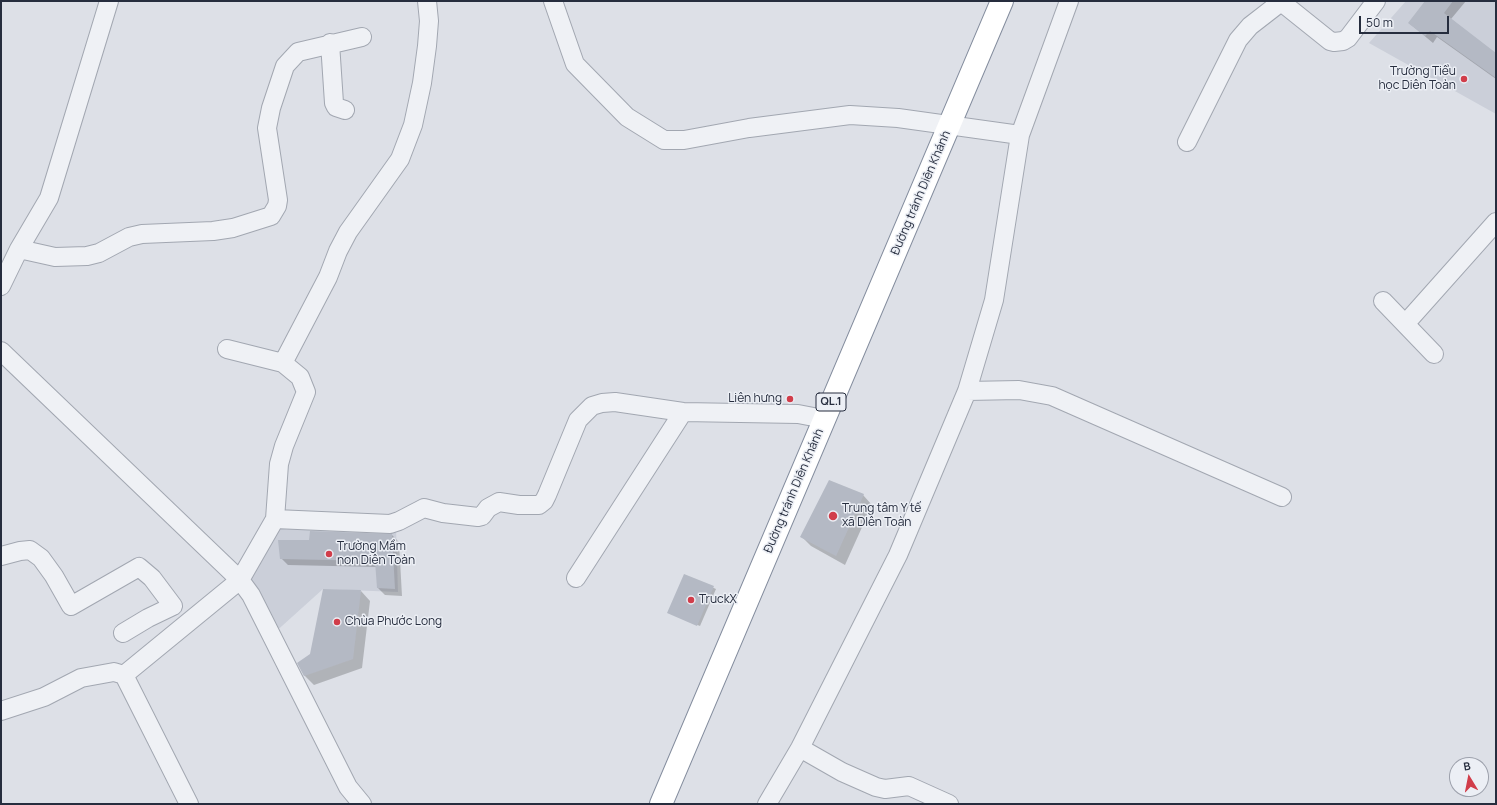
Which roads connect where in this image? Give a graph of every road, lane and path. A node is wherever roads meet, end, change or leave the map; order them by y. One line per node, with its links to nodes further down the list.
1 (109, 1): 15 (street)
2 (427, 1): 22 (street)
3 (553, 1): 11 (street)
4 (1002, 1): 11 (highway, Đường tránh Diên Khánh / QL.1)
5 (1070, 1): 12 (street)
6 (1280, 1): 7 (street); 13 (street)
7 (1376, 1)
8 (362, 37): 9 (street)
9 (330, 43): 10 (street); 15 (street)
10 (345, 110)
11 (951, 124): 12 (street); 25 (highway, Đường tránh Diên Khánh / QL.1)
12 (1020, 135): 23 (street)
13 (1187, 142)
14 (1496, 222): 18 (street)
15 (19, 249): 16 (street)
16 (1, 286)
17 (1383, 301): 18 (street)
18 (1406, 323): 21 (street)
19 (227, 349): 22 (street)
20 (1, 351): 30 (street)
21 (1434, 354)
22 (283, 363): 27 (street)
23 (967, 391): 26 (street); 34 (street)
24 (683, 412): 25 (street); 27 (street); 29 (street)
25 (824, 419): 37 (highway, Đường tránh Diên Khánh / QL.1)
26 (1282, 497)
27 (275, 519): 30 (street)
28 (1, 556): 31 (street)
29 (576, 578)
30 (240, 580): 32 (street); 36 (street)
31 (124, 633)
32 (124, 675): 33 (street); 35 (street)
33 (1, 711)
34 (800, 748): 38 (street); 39 (street)
35 (189, 804)
36 (362, 804)
37 (661, 804)
38 (767, 804)
39 (949, 804)

